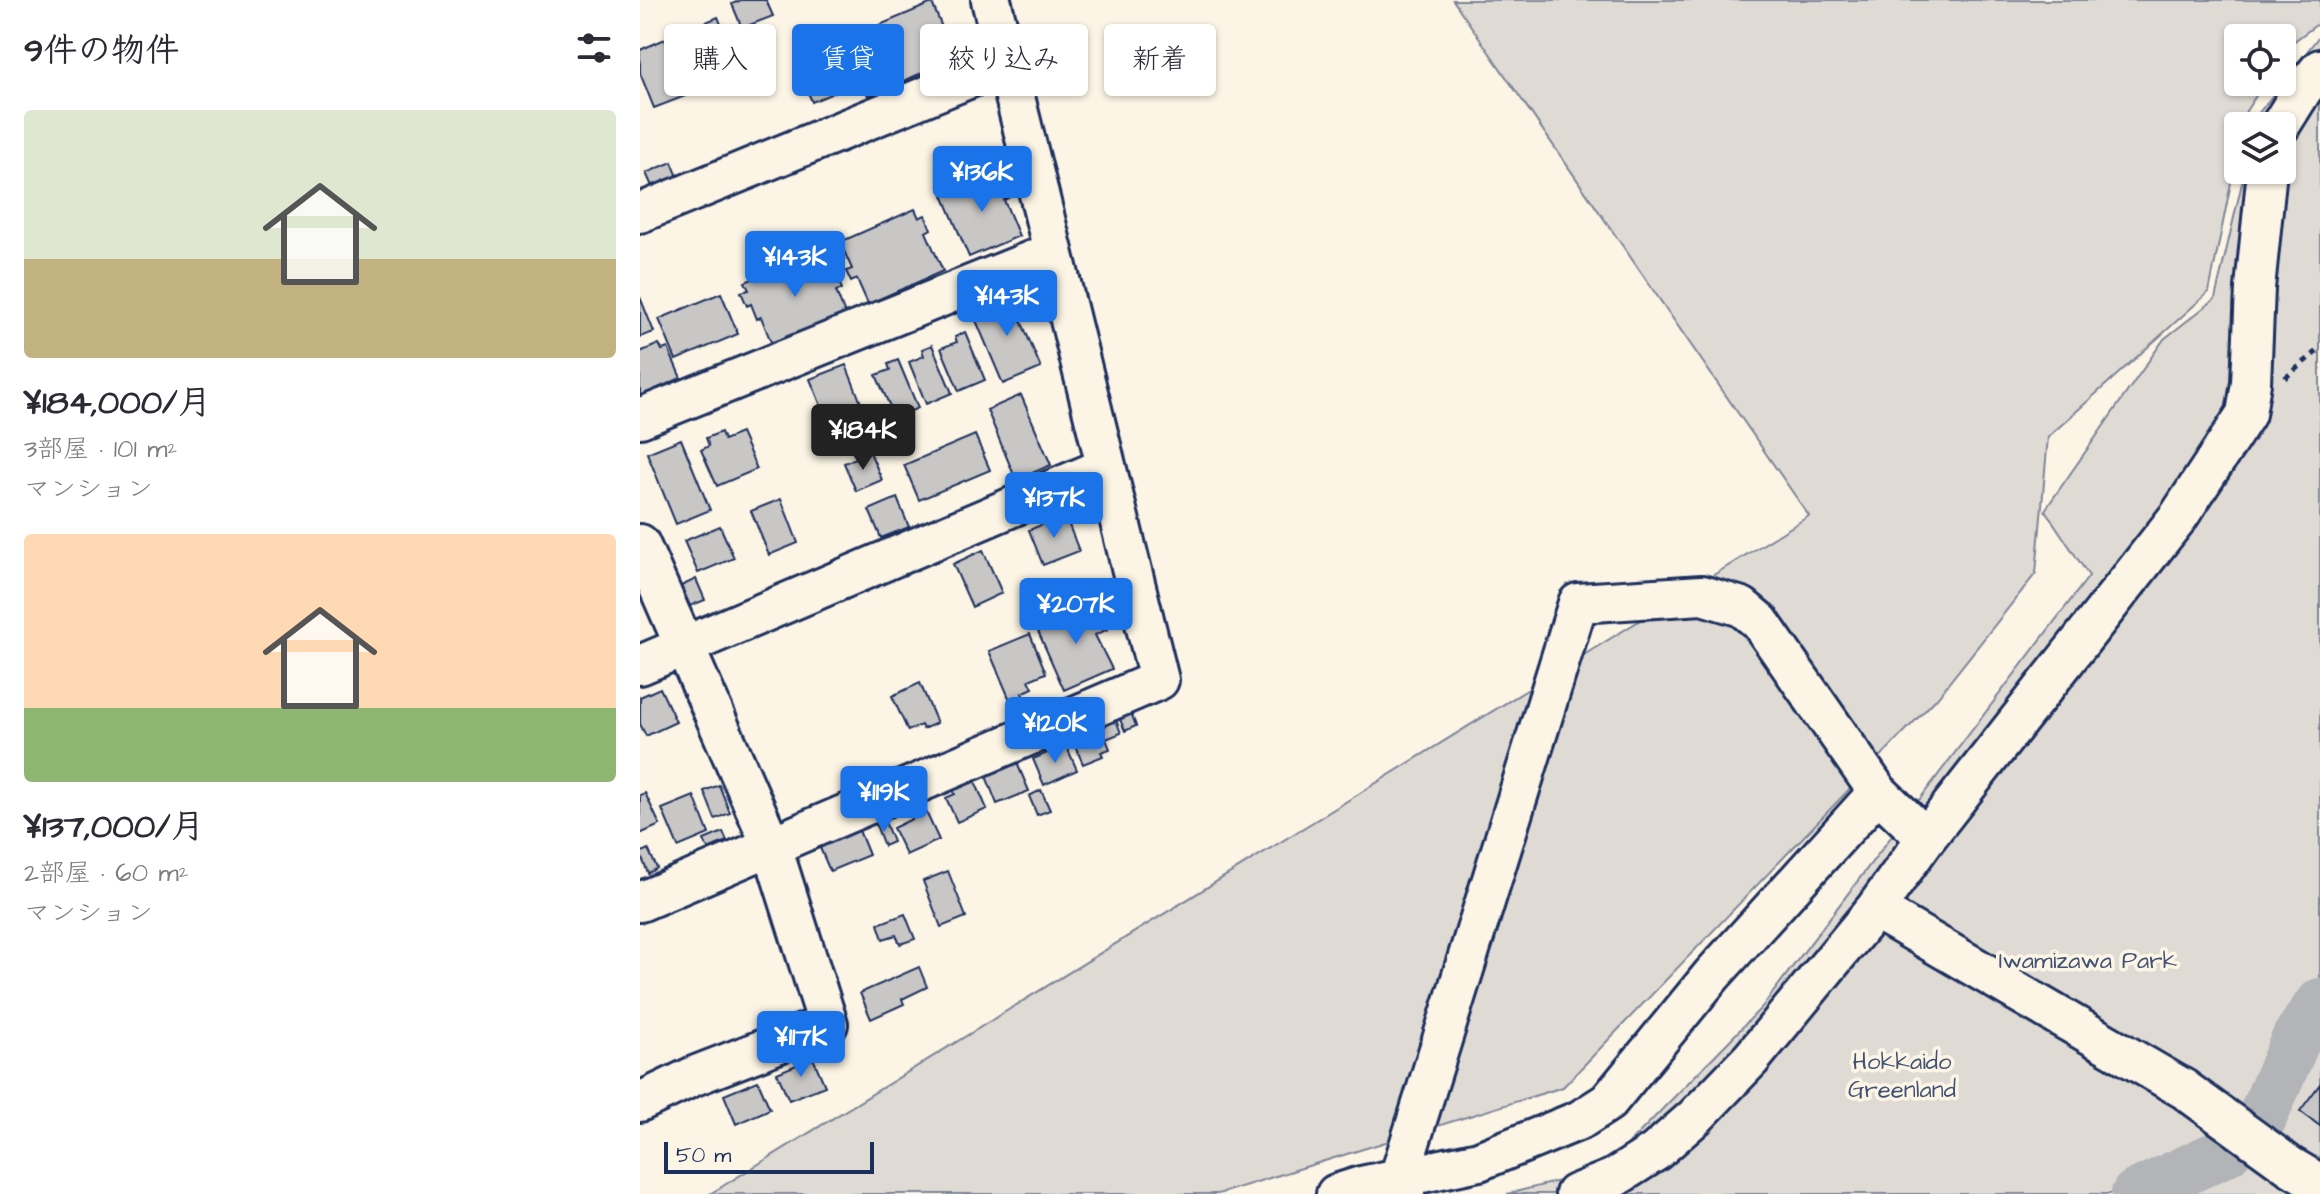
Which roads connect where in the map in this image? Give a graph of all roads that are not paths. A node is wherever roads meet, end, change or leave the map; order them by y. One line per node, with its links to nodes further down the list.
1 (991, 0): 2 (street)
2 (997, 24)
3 (2320, 69): 6 (street)
4 (926, 96): 8 (street)
5 (1015, 96): 9 (street)
6 (2289, 112)
7 (2266, 184): 16 (street)
8 (640, 213)
9 (1053, 252): 10 (street); 11 (street)
10 (640, 418)
11 (1106, 467): 13 (street); 17 (street)
12 (640, 544): 13 (street)
13 (685, 646): 14 (street); 17 (street)
14 (640, 665)
15 (1878, 792): 16 (street); 22 (street); 22 (street)
16 (1926, 838): 19 (street)
17 (772, 847): 18 (street); 20 (street)
18 (640, 902)
19 (1875, 909): 21 (street); 24 (street)
20 (640, 1102)
21 (2320, 1184)
22 (1402, 1186): 23 (street)
23 (1336, 1194)
24 (1575, 1194)

